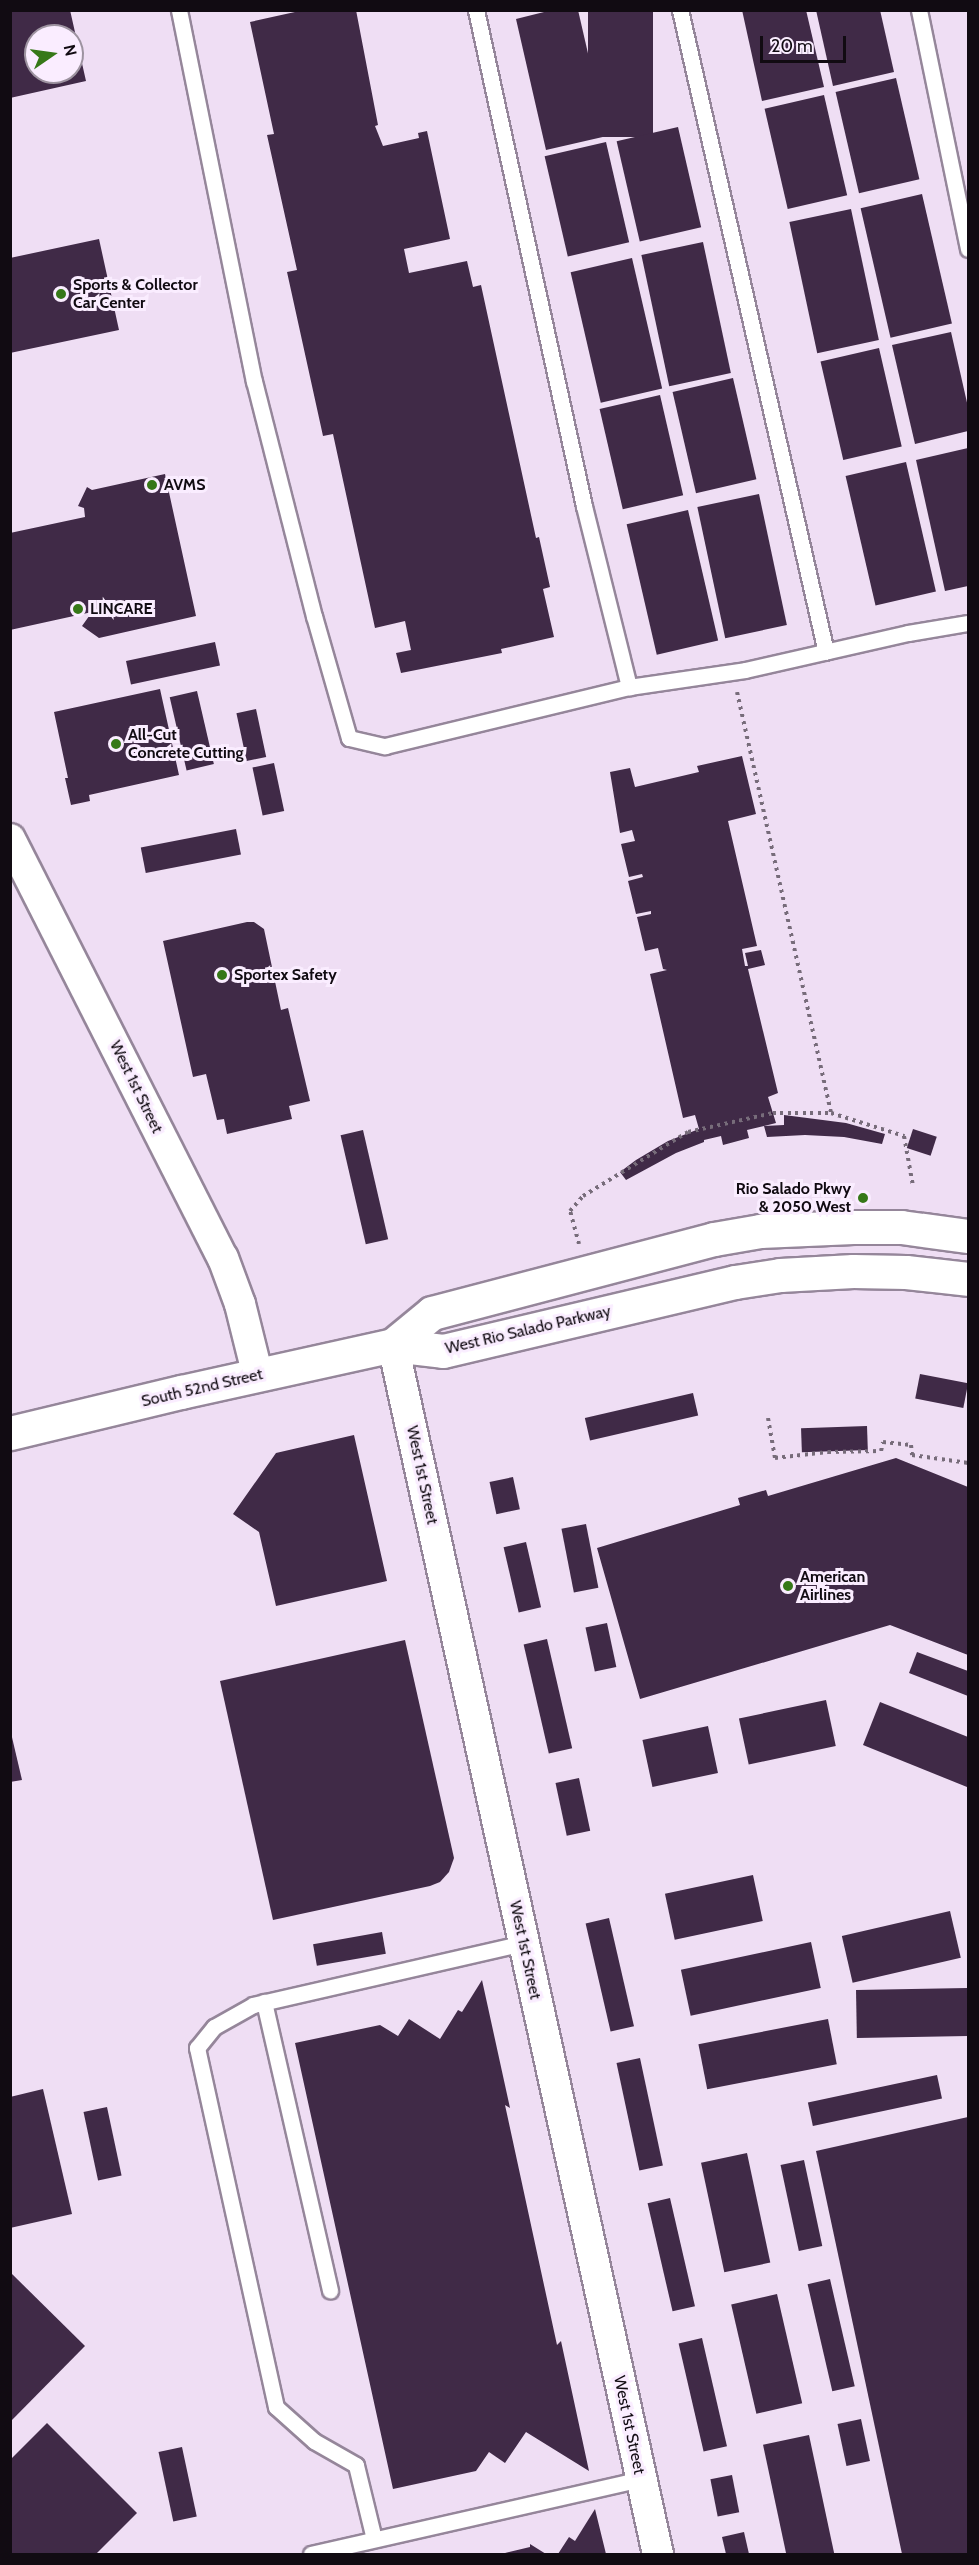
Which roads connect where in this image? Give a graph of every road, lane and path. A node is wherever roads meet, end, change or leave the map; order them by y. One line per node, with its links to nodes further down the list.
1 (178, 10): 8 (lane)
2 (476, 10): 8 (lane)
3 (681, 10): 7 (lane)
4 (919, 10): 5 (lane)
5 (969, 249)
6 (969, 623): 7 (lane)
7 (826, 652): 8 (lane)
8 (629, 687)
9 (737, 692): 11 (path)
10 (10, 839): 17 (street, West 1st Street)
11 (831, 1113): 12 (path); 14 (path)
12 (913, 1186)
13 (969, 1236): 16 (main road)
14 (580, 1249)
15 (969, 1279): 16 (main road, West Rio Salado Parkway)
16 (393, 1345): 17 (main road, South 52nd Street); 21 (street, West 1st Street)
17 (258, 1376): 19 (main road, South 52nd Street)
18 (768, 1418): 20 (path)
19 (10, 1434)
20 (969, 1463)
21 (524, 1943): 22 (lane); 24 (street, West 1st Street)
22 (264, 2002): 23 (lane); 25 (lane)
23 (330, 2291)
24 (641, 2479): 25 (lane); 27 (street, West 1st Street)
25 (374, 2540): 26 (lane)
26 (311, 2554)
27 (658, 2554)

